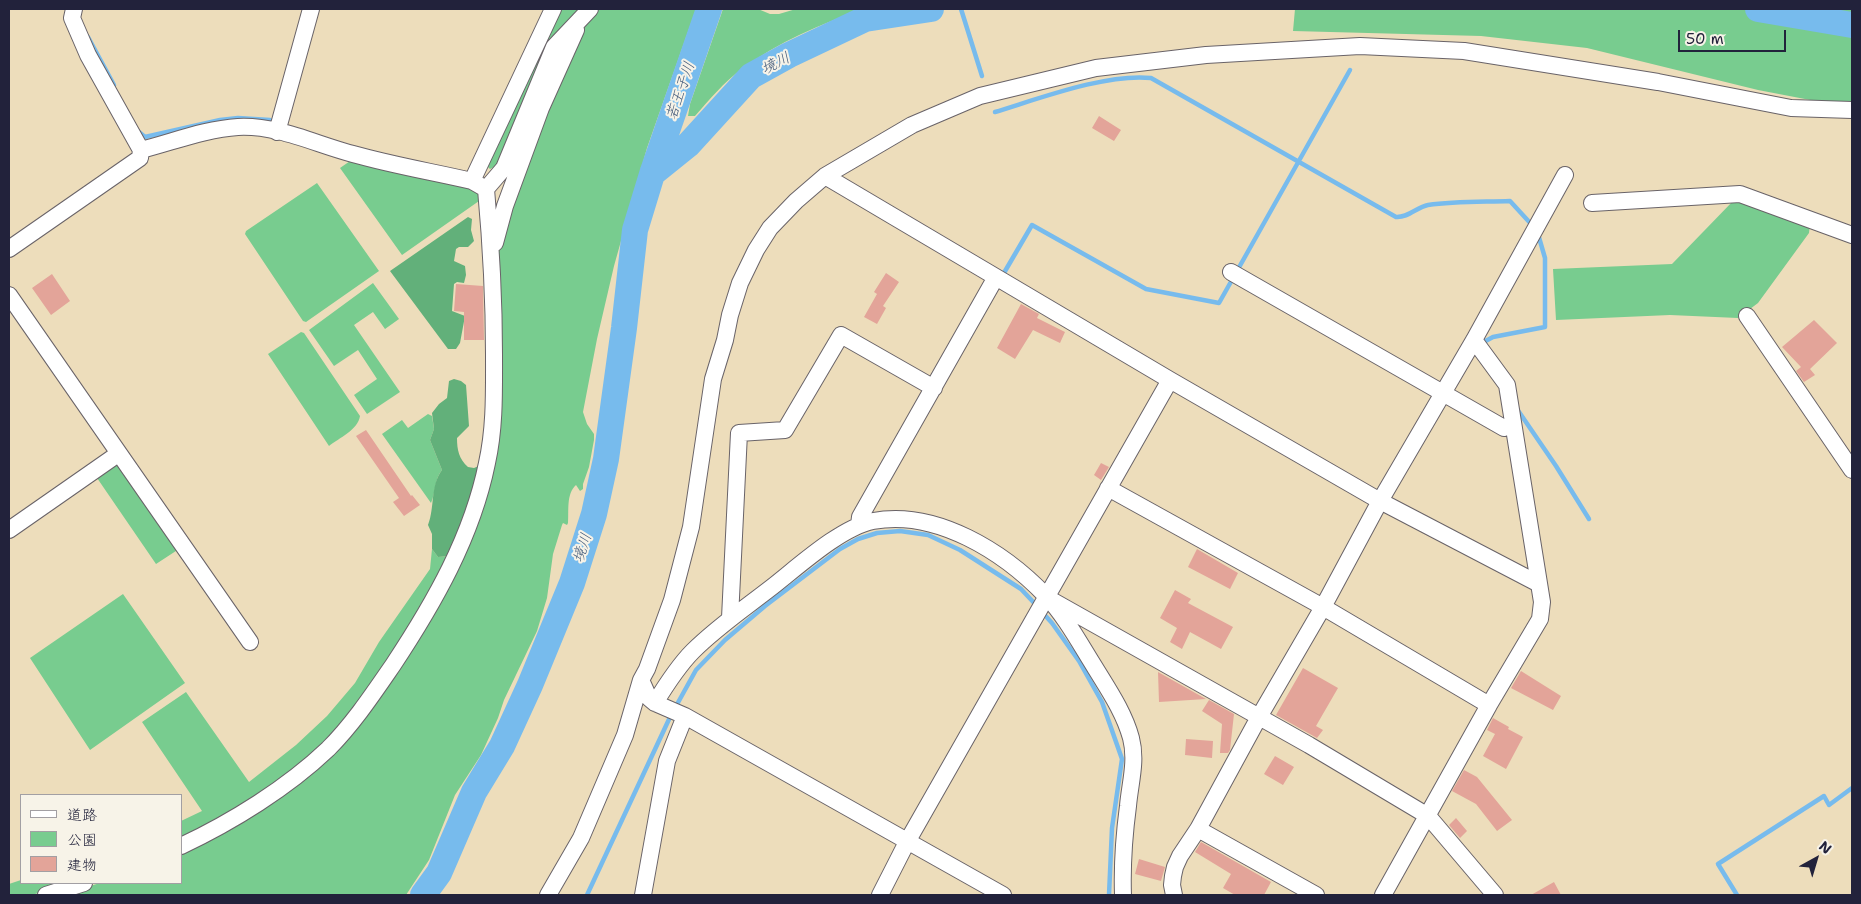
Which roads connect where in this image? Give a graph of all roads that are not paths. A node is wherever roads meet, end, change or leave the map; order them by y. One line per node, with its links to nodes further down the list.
1 (74, 9): 7 (street)
2 (311, 9): 6 (street)
3 (553, 9): 10 (street)
4 (585, 14): 10 (street); 14 (street)
5 (1852, 110): 9 (street)
6 (277, 132): 7 (street); 10 (street)
7 (141, 150): 13 (street)
8 (1566, 175): 19 (street)
9 (824, 176): 16 (street); 35 (street)
10 (479, 185): 14 (street)
11 (1592, 203): 12 (street)
12 (1852, 235)
13 (9, 249)
14 (492, 251): 43 (street)
15 (1231, 272): 22 (street)
16 (996, 277): 20 (street); 21 (street)
17 (9, 295): 24 (street)
18 (1747, 316): 25 (street)
19 (1474, 340): 22 (street); 30 (street)
20 (1170, 380): 26 (street); 27 (street)
21 (934, 388): 28 (street); 33 (street)
22 (1443, 394): 23 (street); 27 (street)
23 (1504, 428)
24 (118, 454): 29 (street); 34 (street)
25 (1852, 470)
26 (1108, 488): 31 (street); 32 (street)
27 (1380, 501): 30 (street); 32 (street)
28 (859, 525): 31 (street); 33 (street)
29 (9, 530)
30 (1539, 584): 37 (street)
31 (1047, 597): 39 (street); 42 (street); 50 (street)
32 (1323, 607): 37 (street); 39 (street)
33 (730, 618): 36 (street)
34 (250, 642)
35 (641, 680): 36 (street); 46 (street)
36 (655, 704): 38 (street)
37 (1489, 705): 40 (street)
38 (686, 716): 42 (street); 47 (street)
39 (1259, 717): 40 (street); 41 (street)
40 (1428, 816): 53 (street); 54 (street)
41 (1198, 828): 51 (street); 52 (street)
42 (907, 842): 48 (street); 49 (street)
43 (182, 845)
44 (81, 884): 45 (street)
45 (46, 895)
46 (548, 895)
47 (643, 895)
48 (880, 895)
49 (1003, 895)
50 (1123, 895)
51 (1174, 895)
52 (1316, 895)
53 (1383, 895)
54 (1494, 895)

